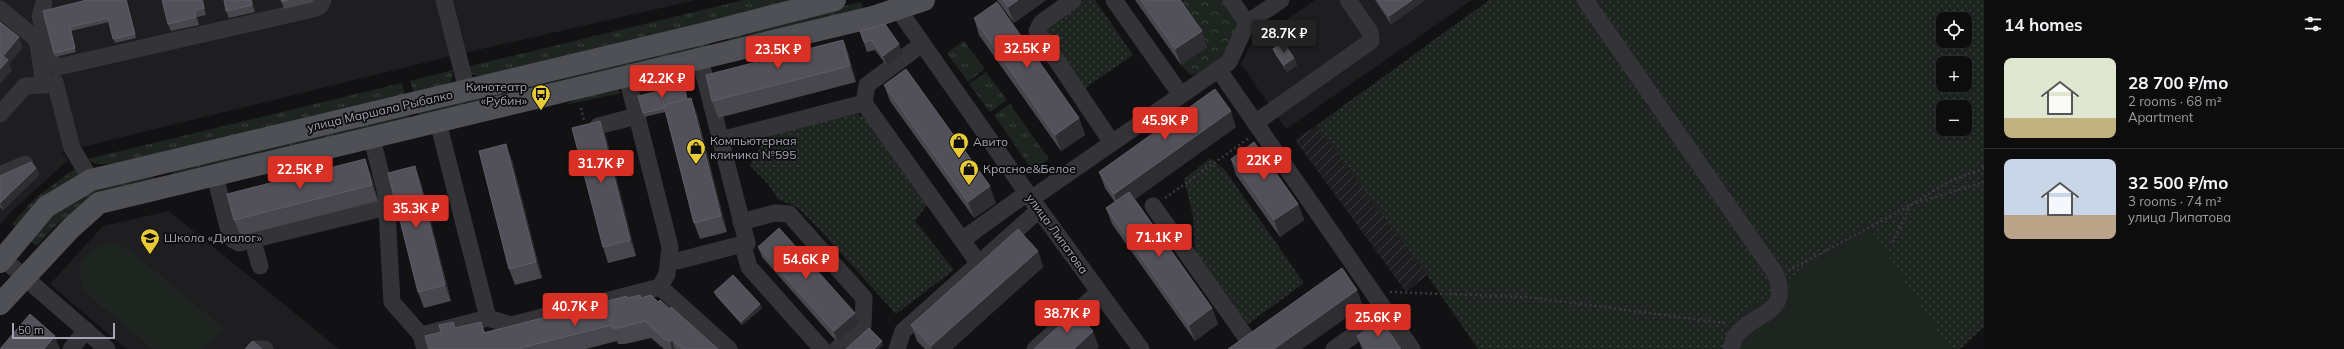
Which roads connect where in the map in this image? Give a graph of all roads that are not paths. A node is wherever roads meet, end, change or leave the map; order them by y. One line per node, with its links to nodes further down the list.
1 (5, 0): 14 (street)
2 (323, 0): 12 (street)
3 (444, 0): 22 (street)
4 (835, 0): 16 (main road, улица Маршала Рыбалко)
5 (924, 0): 13 (main road, улица Маршала Рыбалко)
6 (1073, 0): 32 (street)
7 (1114, 0): 23 (street)
8 (1232, 0): 15 (street)
9 (1281, 0): 15 (street)
10 (1348, 0): 29 (street)
11 (1585, 0): 59 (street)
12 (46, 1)
13 (894, 4): 17 (street, улица Липатова); 18 (main road, улица Маршала Рыбалко)
14 (0, 7): 21 (street)
15 (1247, 22): 19 (street)
16 (706, 34): 18 (main road); 22 (main road, улица Маршала Рыбалко)
17 (922, 44): 24 (street); 39 (street, улица Липатова)
18 (706, 57): 20 (main road, улица Маршала Рыбалко); 31 (street)
19 (1218, 69): 23 (street); 29 (street)
20 (627, 76): 26 (street); 27 (main road, улица Маршала Рыбалко)
21 (44, 85): 25 (street); 37 (street)
22 (467, 90): 33 (main road, улица Маршала Рыбалко)
23 (1181, 95): 32 (street)
24 (864, 103): 31 (street); 43 (street)
25 (0, 114)
26 (637, 116): 28 (street); 47 (street)
27 (438, 122): 30 (main road, улица Маршала Рыбалко); 55 (street)
28 (598, 126)
29 (1258, 127): 54 (street)
30 (372, 139): 36 (main road, улица Маршала Рыбалко); 41 (street)
31 (720, 140): 42 (street)
32 (1112, 143): 39 (street)
33 (180, 158): 37 (main road, улица Маршала Рыбалко); 38 (main road)
34 (25, 164): 35 (street)
35 (0, 175)
36 (215, 176): 38 (main road, улица Маршала Рыбалко); 44 (street)
37 (91, 180): 46 (main road, улица Маршала Рыбалко)
38 (186, 183): 50 (main road, улица Маршала Рыбалко)
39 (1032, 201): 43 (street); 48 (street); 52 (street, улица Липатова)
40 (1153, 206): 57 (street)
41 (387, 207): 44 (street); 58 (street)
42 (741, 222): 45 (street); 66 (street)
43 (962, 240): 48 (street)
44 (253, 241): 49 (street)
45 (747, 243): 47 (street); 65 (street)
46 (1, 259): 50 (street)
47 (669, 263): 51 (street)
48 (979, 264): 67 (street)
49 (260, 266)
50 (24, 277): 53 (main road, улица Маршала Рыбалко); 56 (street)
51 (660, 287): 55 (street); 64 (street)
52 (1099, 292): 68 (street); 69 (street, улица Липатова)
53 (0, 304)
54 (1387, 312): 70 (street); 71 (street)
55 (488, 318): 58 (street)
56 (86, 330): 60 (street); 61 (street)
57 (1246, 337)
58 (423, 342)
59 (1733, 343)
60 (70, 349)
61 (107, 349)
62 (255, 349): 63 (street)
63 (265, 349)
64 (729, 349)
65 (822, 349)
66 (837, 349)
67 (897, 349)
68 (1035, 349)
69 (1141, 349)
70 (1334, 349)
71 (1412, 349)

